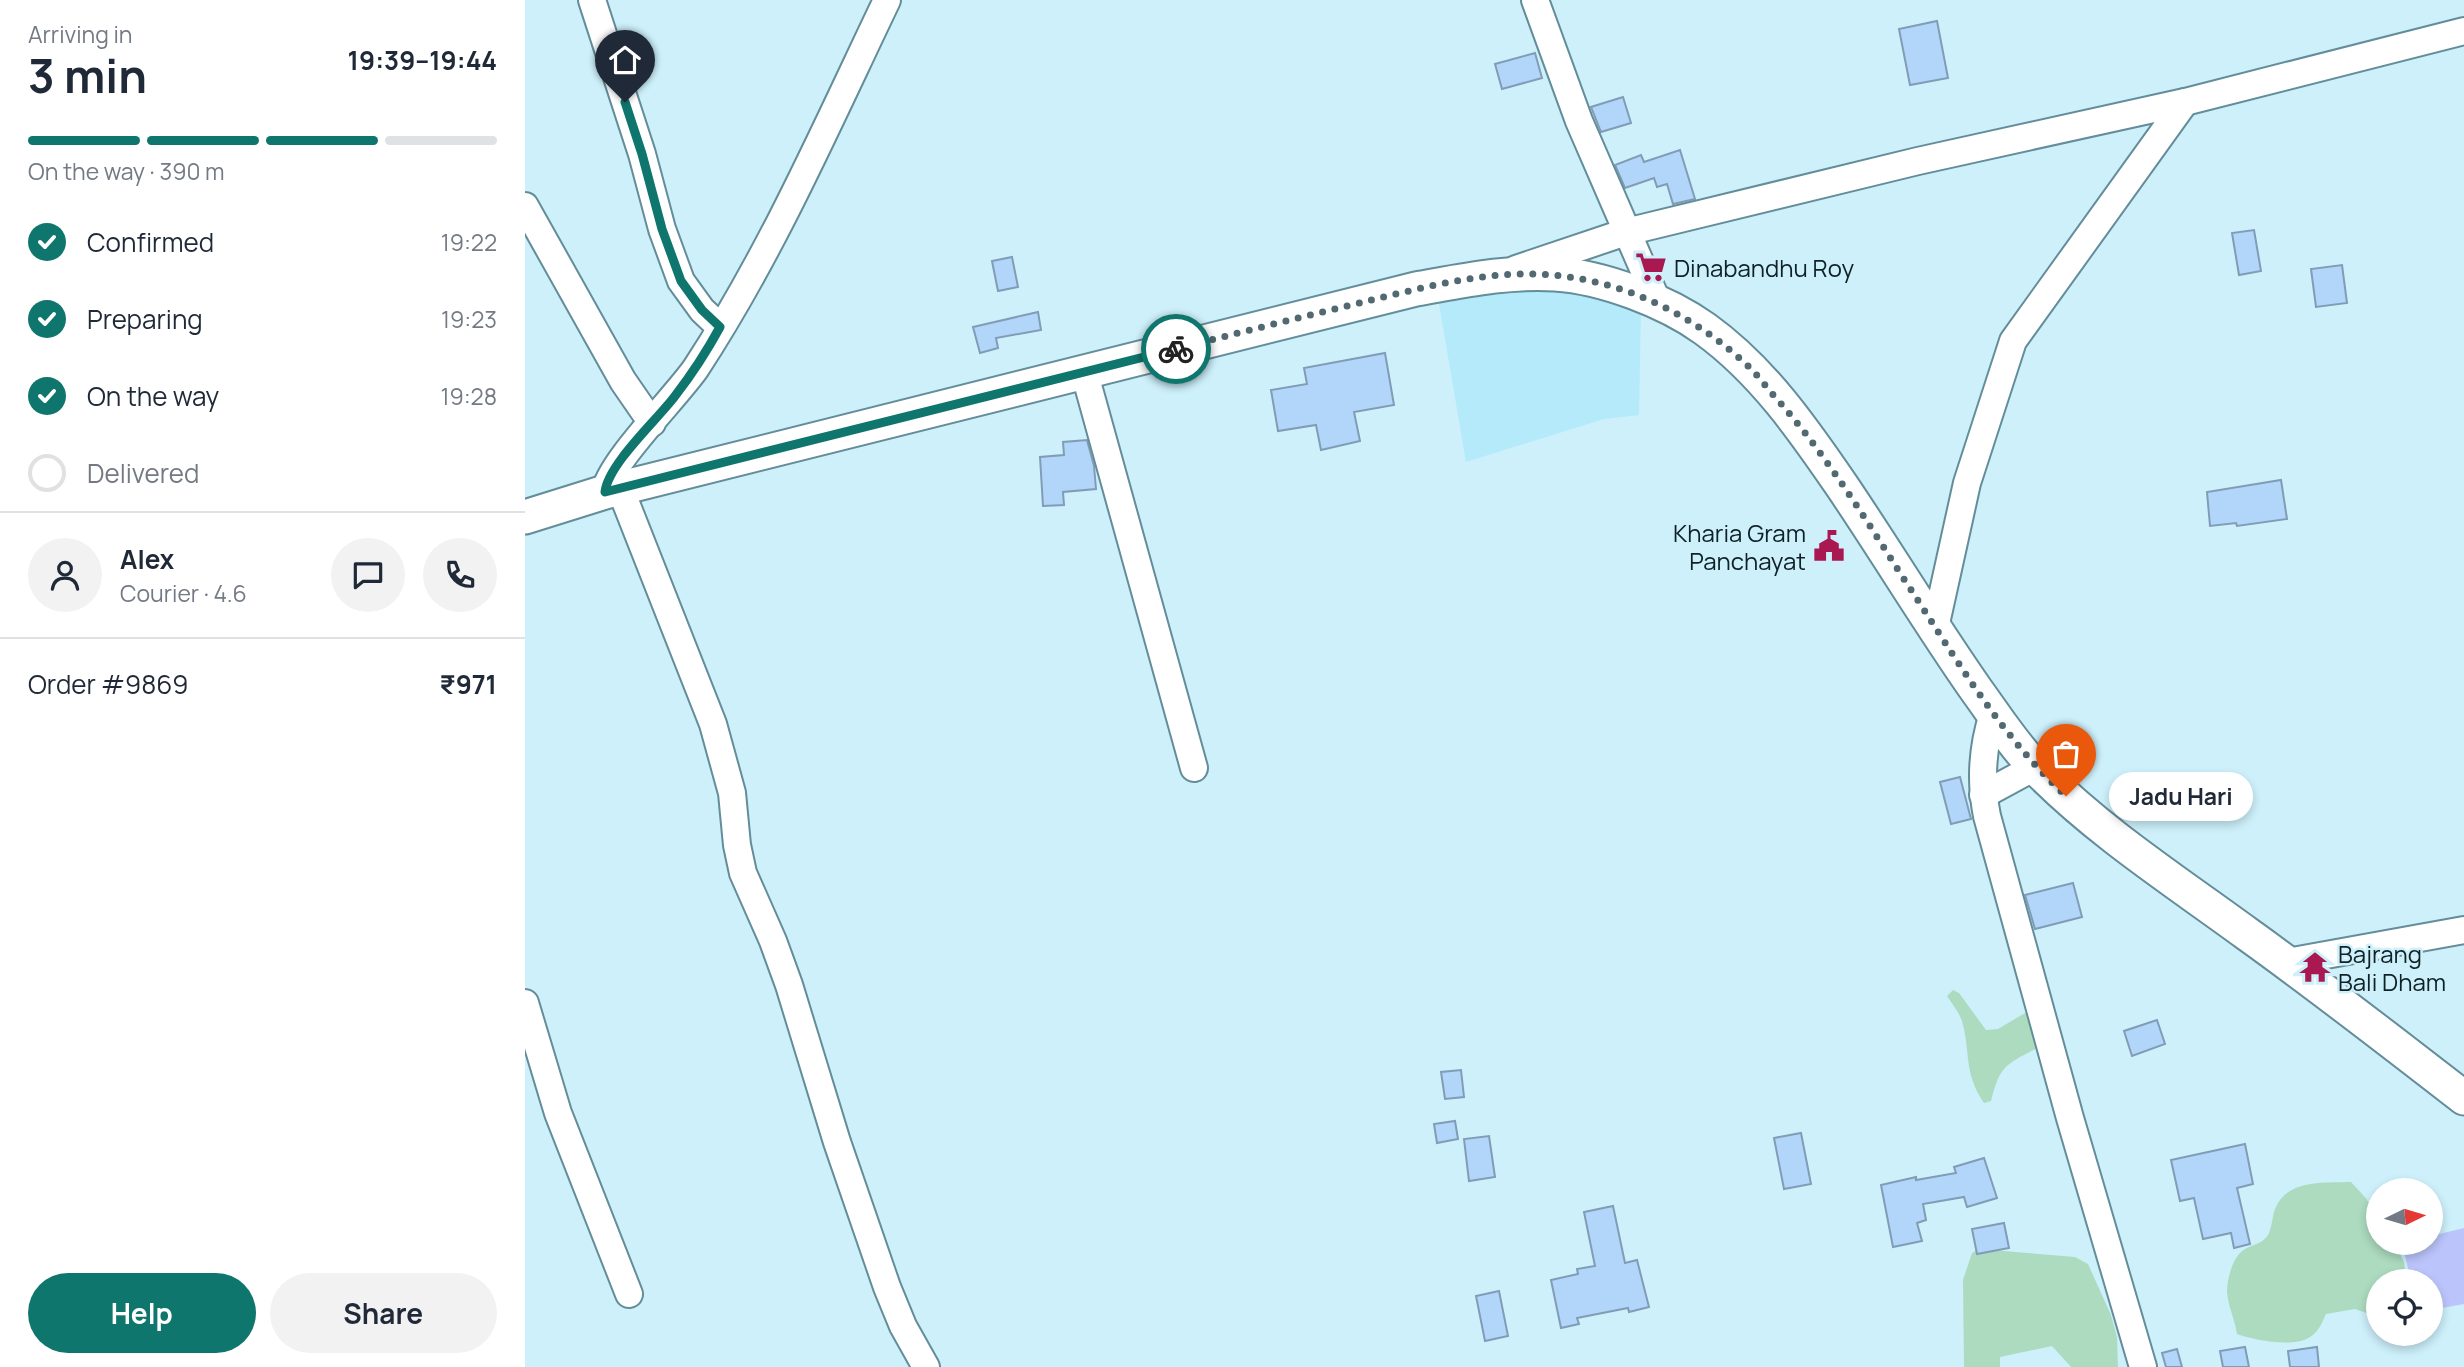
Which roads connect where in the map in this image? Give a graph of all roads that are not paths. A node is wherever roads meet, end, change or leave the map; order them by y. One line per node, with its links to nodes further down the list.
1 (592, 0): 10 (street)
2 (887, 0): 10 (street)
3 (1535, 0): 7 (street)
4 (2464, 31): 5 (street)
5 (2185, 102): 7 (street); 15 (street)
6 (525, 206): 12 (street)
7 (1626, 232): 8 (street); 9 (street)
8 (1499, 275): 9 (main road); 11 (main road)
9 (1658, 303): 15 (main road)
10 (720, 327): 12 (street)
11 (1084, 371): 13 (main road); 18 (street)
12 (652, 423): 13 (street)
13 (613, 490): 14 (main road); 25 (street)
14 (525, 517)
15 (1935, 628): 16 (main road)
16 (1993, 714): 17 (main road); 19 (street)
17 (2035, 767): 19 (street); 21 (main road)
18 (1194, 768)
19 (1983, 795): 26 (street)
20 (2464, 930): 21 (street)
21 (2287, 962): 23 (main road)
22 (525, 1003): 24 (street)
23 (2464, 1098)
24 (629, 1294)
25 (926, 1367)
26 (2143, 1367)

